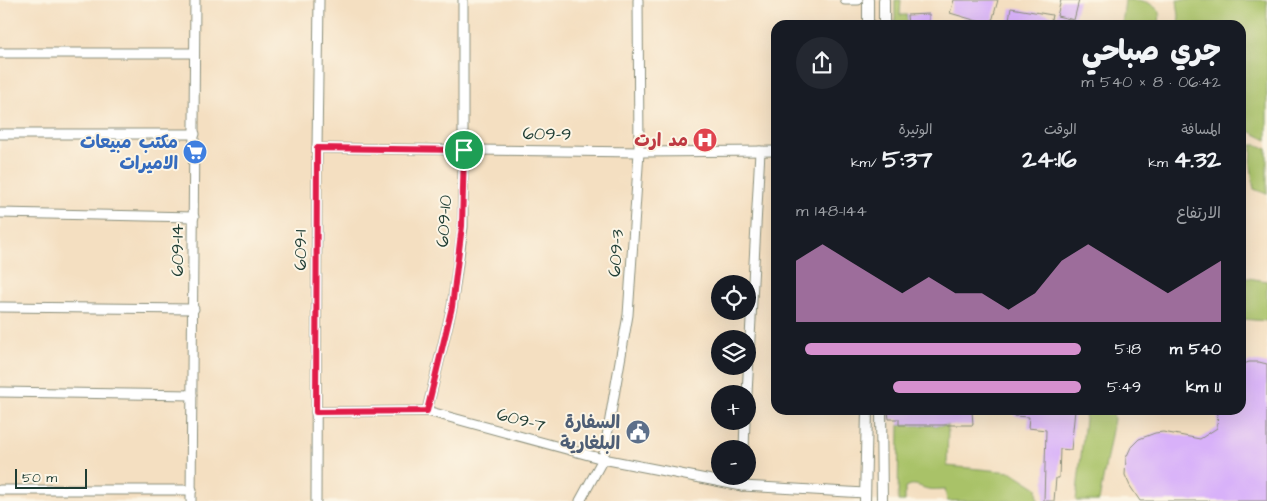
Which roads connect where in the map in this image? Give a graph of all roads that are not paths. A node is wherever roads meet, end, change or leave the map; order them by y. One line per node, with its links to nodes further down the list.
1 (195, 0): 12 (street, 609-14)
2 (319, 0): 15 (street, 609-1)
3 (463, 0): 16 (street, 609-10)
4 (638, 0): 19 (street, 609-3)
5 (845, 0): 6 (street)
6 (858, 0)
7 (868, 0): 9 (street)
8 (884, 0): 10 (street)
9 (868, 20)
10 (884, 20)
11 (0, 53): 12 (street)
12 (194, 53): 14 (street, 609-14)
13 (0, 134): 14 (street)
14 (194, 134): 21 (street, 609-14)
15 (317, 148): 16 (street, 609-9); 28 (street, 609-1)
16 (464, 150): 19 (street, 609-9); 27 (street, 609-10)
17 (760, 151): 18 (street, 609-9); 19 (street, 609-9); 24 (street)
18 (771, 151)
19 (639, 152): 31 (street, 609-3)
20 (0, 213): 21 (street)
21 (194, 217): 23 (street, 609-14)
22 (0, 307): 23 (street)
23 (194, 309): 26 (street, 609-14)
24 (747, 385)
25 (0, 392): 26 (street)
26 (192, 395): 34 (street, 609-14)
27 (427, 411): 28 (street, 609-7); 31 (street, 609-7)
28 (316, 412): 37 (street, 609-1)
29 (867, 415): 35 (street)
30 (881, 415): 39 (street)
31 (603, 459): 32 (street, 609-7); 38 (street, 609-3)
32 (742, 486): 35 (street, 609-7)
33 (0, 490): 34 (street)
34 (192, 490): 36 (street, 609-14)
35 (865, 497)
36 (192, 501)
37 (316, 501)
38 (580, 501)
39 (882, 501)

